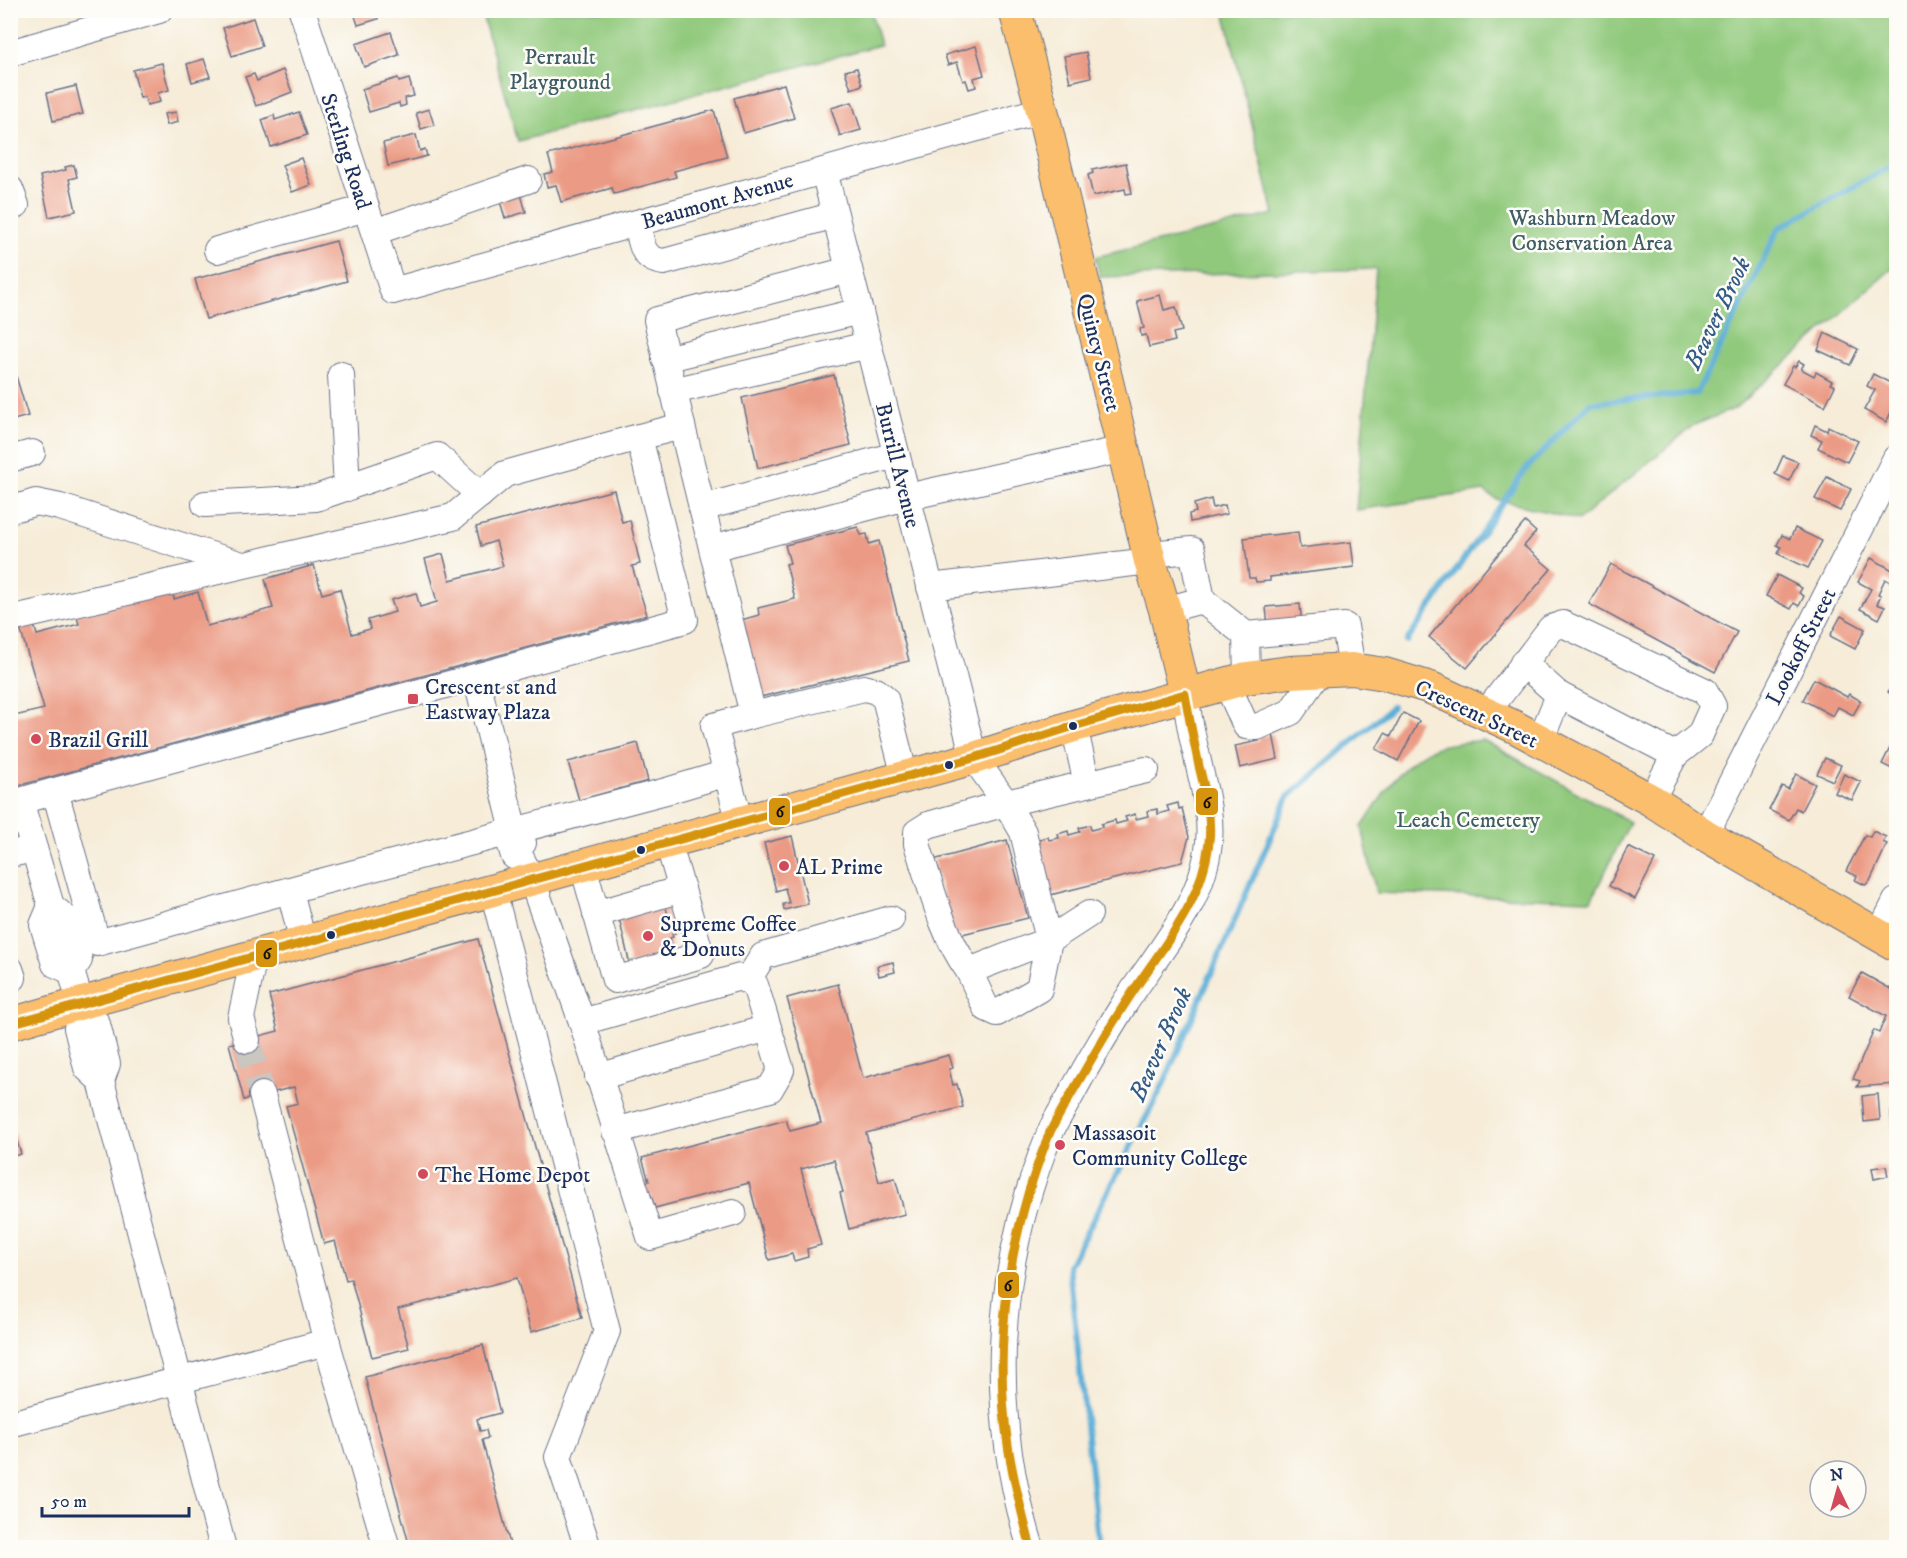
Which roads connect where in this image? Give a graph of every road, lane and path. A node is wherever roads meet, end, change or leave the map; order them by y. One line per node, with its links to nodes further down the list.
1 (159, 10): 4 (street)
2 (302, 10): 9 (street, Sterling Road)
3 (1015, 10): 5 (main road, Quincy Street)
4 (10, 53)
5 (1042, 110): 6 (street, Beaumont Avenue); 21 (main road, Quincy Street)
6 (824, 171): 8 (street, Burrill Avenue); 10 (street, Beaumont Avenue)
7 (528, 180): 9 (street)
8 (835, 216): 10 (street); 12 (street, Burrill Avenue)
9 (370, 220): 11 (street); 13 (street, Sterling Road)
10 (637, 223): 13 (street, Beaumont Avenue)
11 (217, 250)
12 (849, 270): 14 (street, Burrill Avenue); 16 (street)
13 (393, 291)
14 (860, 311): 15 (street, Burrill Avenue); 16 (street)
15 (868, 345): 18 (street); 22 (street, Burrill Avenue)
16 (665, 359): 18 (street)
17 (341, 375): 24 (street)
18 (673, 391): 19 (street)
19 (682, 426): 20 (street); 28 (street)
20 (639, 437): 25 (street); 41 (street)
21 (1124, 449): 26 (street); 31 (main road, Quincy Street)
22 (896, 454): 26 (street, Burrill Avenue); 28 (street)
23 (1896, 458): 61 (street, Lookoff Street)
24 (347, 488): 25 (street); 27 (street)
25 (480, 495): 32 (street)
26 (907, 497): 30 (street); 33 (street, Burrill Avenue)
27 (205, 504)
28 (702, 508): 30 (street)
29 (10, 510): 32 (street)
30 (712, 548): 46 (street)
31 (1150, 557): 33 (street); 34 (street); 35 (main road, Quincy Street)
32 (242, 565): 36 (street)
33 (930, 587): 50 (street, Burrill Avenue)
34 (1202, 600): 35 (street); 37 (street)
35 (1165, 610): 43 (main road, Quincy Street)
36 (10, 619)
37 (1246, 635): 39 (street); 42 (street)
38 (1523, 663): 44 (street); 45 (street); 49 (street)
39 (1353, 669): 40 (main road, Crescent Street); 45 (main road, Crescent Street)
40 (1320, 670): 42 (main road, Crescent Street); 42 (street)
41 (476, 677): 55 (street); 60 (street)
42 (1237, 681): 43 (main road, Crescent Street)
43 (1185, 694): 47 (main road, Crescent Street); 96 (street)
44 (1559, 695): 48 (street); 49 (street)
45 (1486, 712): 48 (main road, Crescent Street)
46 (753, 715): 52 (street); 53 (street)
47 (1074, 726): 50 (main road, Crescent Street); 54 (street)
48 (1540, 741): 56 (main road, Crescent Street)
49 (1675, 755): 56 (street)
50 (974, 758): 53 (main road, Crescent Street); 58 (street)
51 (1146, 770): 54 (street)
52 (727, 773): 59 (street); 60 (street)
53 (905, 777): 59 (main road, Crescent Street)
54 (1087, 784): 58 (street)
55 (56, 791): 57 (street); 66 (street)
56 (1651, 800): 61 (main road, Crescent Street)
57 (15, 801): 63 (street)
58 (1006, 803): 73 (street); 77 (street)
59 (740, 823): 62 (main road, Crescent Street)
60 (514, 831): 65 (street); 66 (street)
61 (1705, 835): 74 (main road, Crescent Street)
62 (668, 842): 64 (main road, Crescent Street); 68 (street)
63 (17, 853): 81 (street)
64 (583, 866): 65 (main road, Crescent Street); 70 (street)
65 (527, 870): 67 (main road, Crescent Street); 82 (street)
66 (290, 891): 75 (street)
67 (493, 891): 75 (main road, Crescent Street); 95 (street)
68 (682, 892): 70 (street); 70 (street)
69 (1896, 901): 74 (street)
70 (596, 914)
71 (1089, 914): 73 (street)
72 (891, 919): 80 (street)
73 (1049, 940): 77 (street); 77 (street)
74 (1888, 940)
75 (303, 942): 76 (main road, Crescent Street)
76 (254, 956): 81 (main road, Crescent Street); 85 (street)
77 (963, 963)
78 (10, 969): 79 (street)
79 (10, 979)
80 (747, 981): 82 (street); 84 (street)
81 (83, 1010): 83 (main road, Crescent Street); 91 (street)
82 (582, 1022): 86 (street)
83 (10, 1024)
84 (768, 1028): 86 (street); 88 (street)
85 (246, 1034)
86 (598, 1077): 88 (street)
87 (262, 1095): 90 (street)
88 (615, 1131): 89 (street)
89 (733, 1213)
90 (327, 1342): 91 (street); 94 (street)
91 (179, 1379): 92 (street); 93 (street)
92 (10, 1424)
93 (224, 1548)
94 (387, 1548)
95 (588, 1548)
96 (1031, 1548)

